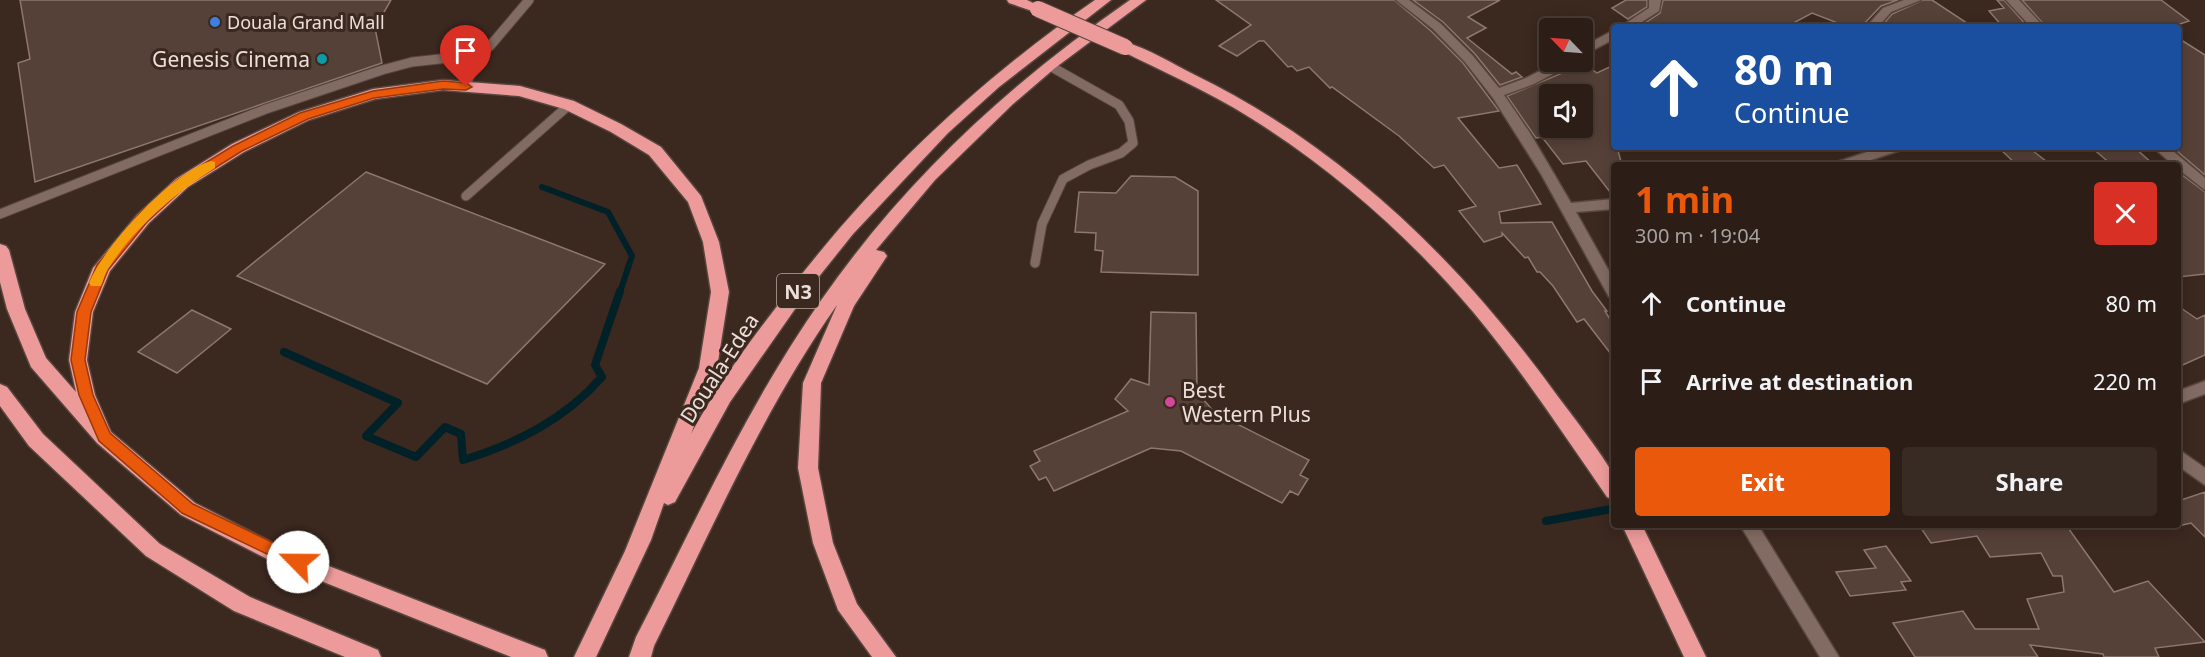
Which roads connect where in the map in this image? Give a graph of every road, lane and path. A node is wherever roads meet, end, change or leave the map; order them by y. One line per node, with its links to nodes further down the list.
1 (529, 0): 14 (lane)
2 (1014, 0): 39 (highway, bridge)
3 (1104, 0): 42 (highway, Douala-Edea / N3)
4 (1139, 0): 15 (highway, N3)
5 (1402, 0): 18 (street)
6 (1655, 0): 9 (street)
7 (1915, 0): 10 (street)
8 (2012, 0): 11 (street)
9 (1631, 24)
10 (1875, 24)
11 (2034, 24)
12 (1611, 36): 13 (street)
13 (1593, 46)
14 (476, 56): 17 (lane); 29 (lane)
15 (1046, 69): 31 (lane); 46 (highway, N3); 47 (highway)
16 (1547, 72): 18 (street)
17 (466, 87): 19 (highway); 36 (highway)
18 (1496, 94): 28 (street)
19 (568, 105): 26 (lane); 42 (highway)
20 (1887, 150): 22 (street)
21 (2164, 150): 23 (street)
22 (1851, 162)
23 (2178, 162)
24 (2181, 165): 25 (street)
25 (2205, 185)
26 (466, 196)
27 (1611, 204): 28 (street)
28 (1569, 208): 32 (street)
29 (0, 214)
30 (0, 250): 36 (highway)
31 (1035, 263)
32 (1611, 288)
33 (2205, 387): 35 (street)
34 (0, 392): 44 (highway)
35 (2181, 397)
36 (104, 437): 43 (highway)
37 (2181, 458): 38 (street)
38 (2205, 478)
39 (1611, 488)
40 (1633, 528): 48 (highway)
41 (1751, 528): 49 (street)
42 (635, 550): 45 (highway, Douala-Edea / N3)
43 (535, 656)
44 (370, 657)
45 (585, 657)
46 (640, 657)
47 (885, 657)
48 (1695, 657)
49 (1830, 657)

